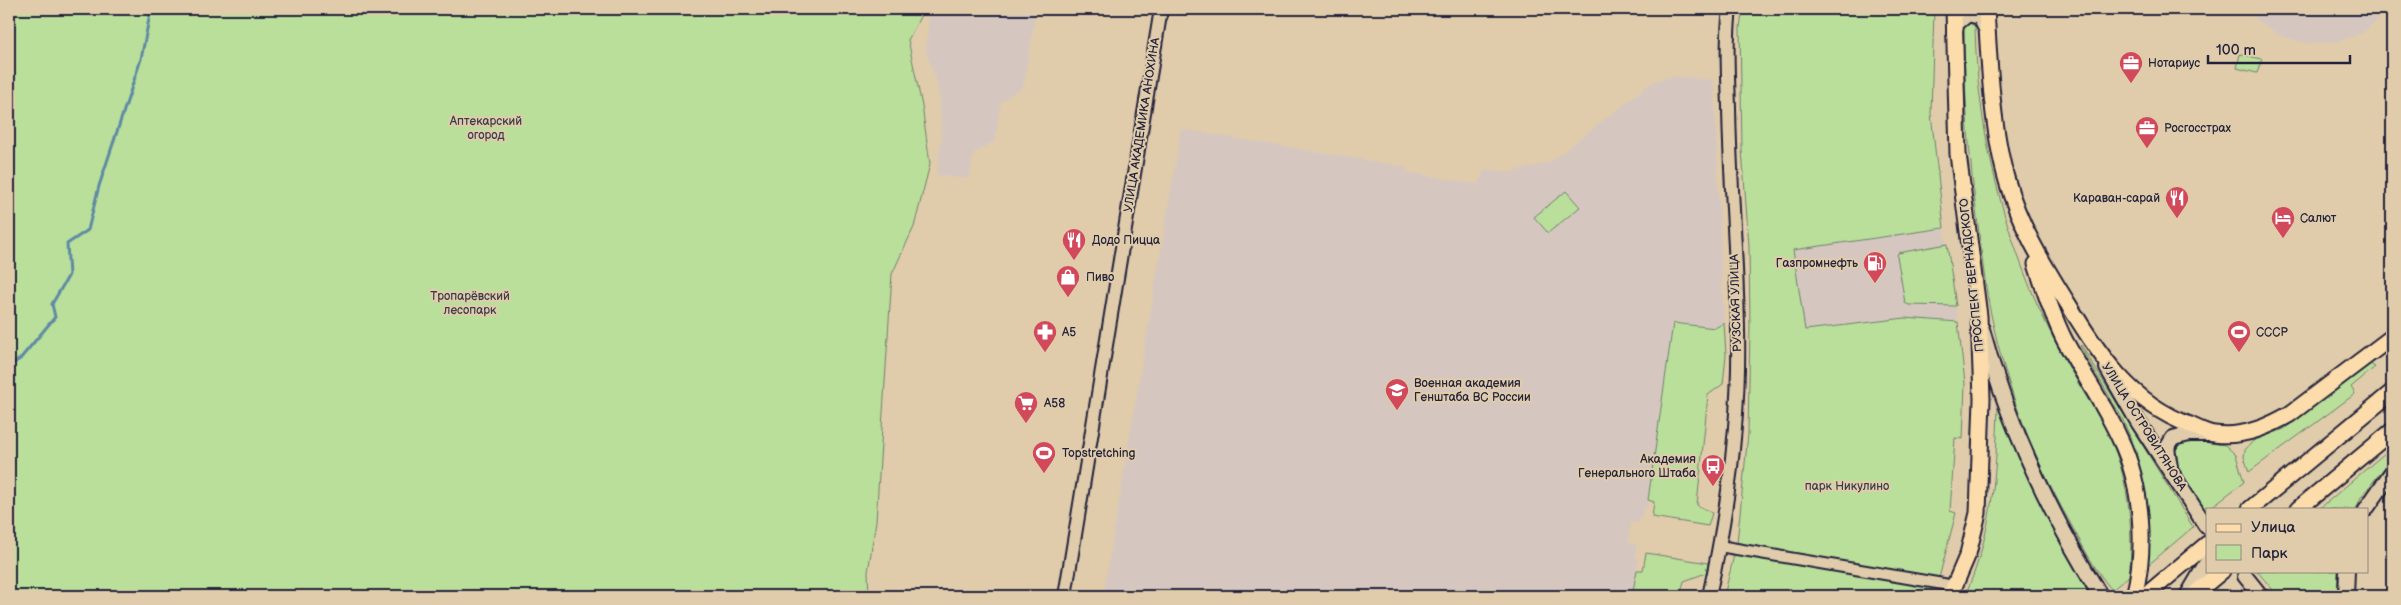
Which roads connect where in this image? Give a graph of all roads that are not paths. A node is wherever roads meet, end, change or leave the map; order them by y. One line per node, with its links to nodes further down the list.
1 (1160, 9): 28 (street, УЛИЦА АКАДЕМИКА АНОХИНА)
2 (1730, 9): 21 (street, РУЗСКАЯ УЛИЦА)
3 (1954, 9): 6 (main road, ПРОСПЕКТ ВЕРНАДСКОГО)
4 (1986, 9): 5 (main road)
5 (1987, 32): 6 (main road); 7 (main road)
6 (1954, 33): 8 (main road, ПРОСПЕКТ ВЕРНАДСКОГО)
7 (2020, 218): 10 (main road); 30 (main road)
8 (1979, 316): 26 (main road, ПРОСПЕКТ ВЕРНАДСКОГО); 27 (main road)
9 (2392, 337): 13 (main road)
10 (2099, 353): 13 (main road); 15 (main road, УЛИЦА ОСТРОВИТЯНОВА)
11 (2392, 392): 16 (main road)
12 (2392, 431): 17 (main road)
13 (2214, 434): 15 (main road)
14 (2392, 472): 18 (main road)
15 (2174, 477): 19 (main road, УЛИЦА ОСТРОВИТЯНОВА)
16 (2254, 506)
17 (2299, 508)
18 (2367, 508)
19 (2206, 526)
20 (2206, 545): 31 (main road)
21 (1719, 546): 26 (street); 29 (street, РУЗСКАЯ УЛИЦА)
22 (2206, 564): 32 (main road)
23 (2221, 572): 33 (main road)
24 (2347, 572): 35 (main road)
25 (2245, 576): 34 (main road)
26 (1953, 591)
27 (2100, 595)
28 (1065, 596)
29 (1709, 596)
30 (2134, 596)
31 (2144, 596)
32 (2187, 596)
33 (2192, 596)
34 (2262, 596)
35 (2346, 596)

